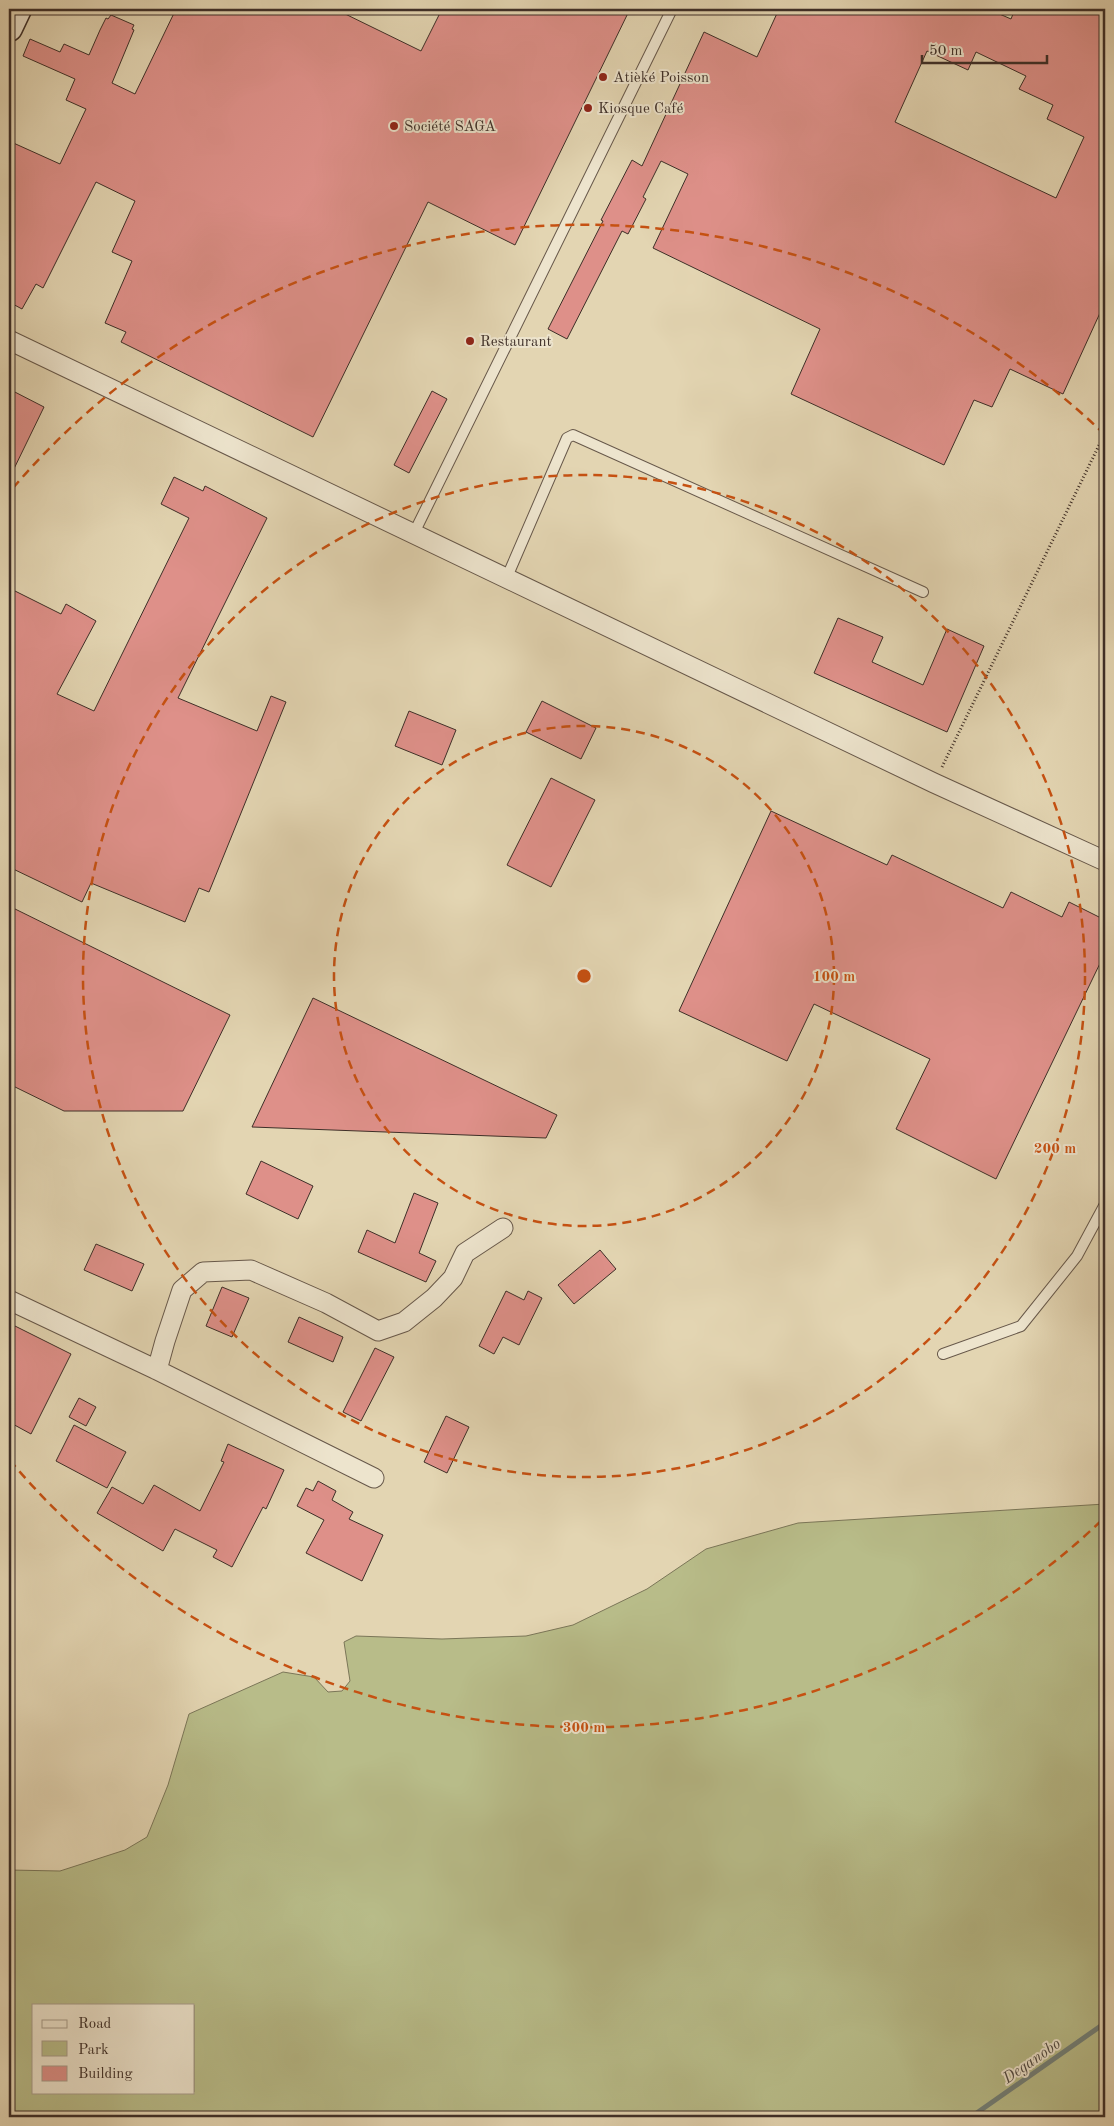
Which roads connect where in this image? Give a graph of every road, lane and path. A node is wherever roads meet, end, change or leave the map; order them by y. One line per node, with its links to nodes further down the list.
1 (17, 9): 3 (main road)
2 (672, 9): 6 (lane)
3 (9, 28)
4 (9, 340): 6 (street)
5 (1105, 433): 9 (path)
6 (414, 533): 7 (street)
7 (507, 577): 8 (lane); 9 (street)
8 (924, 592)
9 (934, 783): 10 (street)
10 (1105, 861)
11 (1105, 1204): 14 (lane)
12 (503, 1228): 15 (street)
13 (9, 1300): 15 (street)
14 (943, 1354)
15 (157, 1370): 16 (street)
16 (374, 1478)

